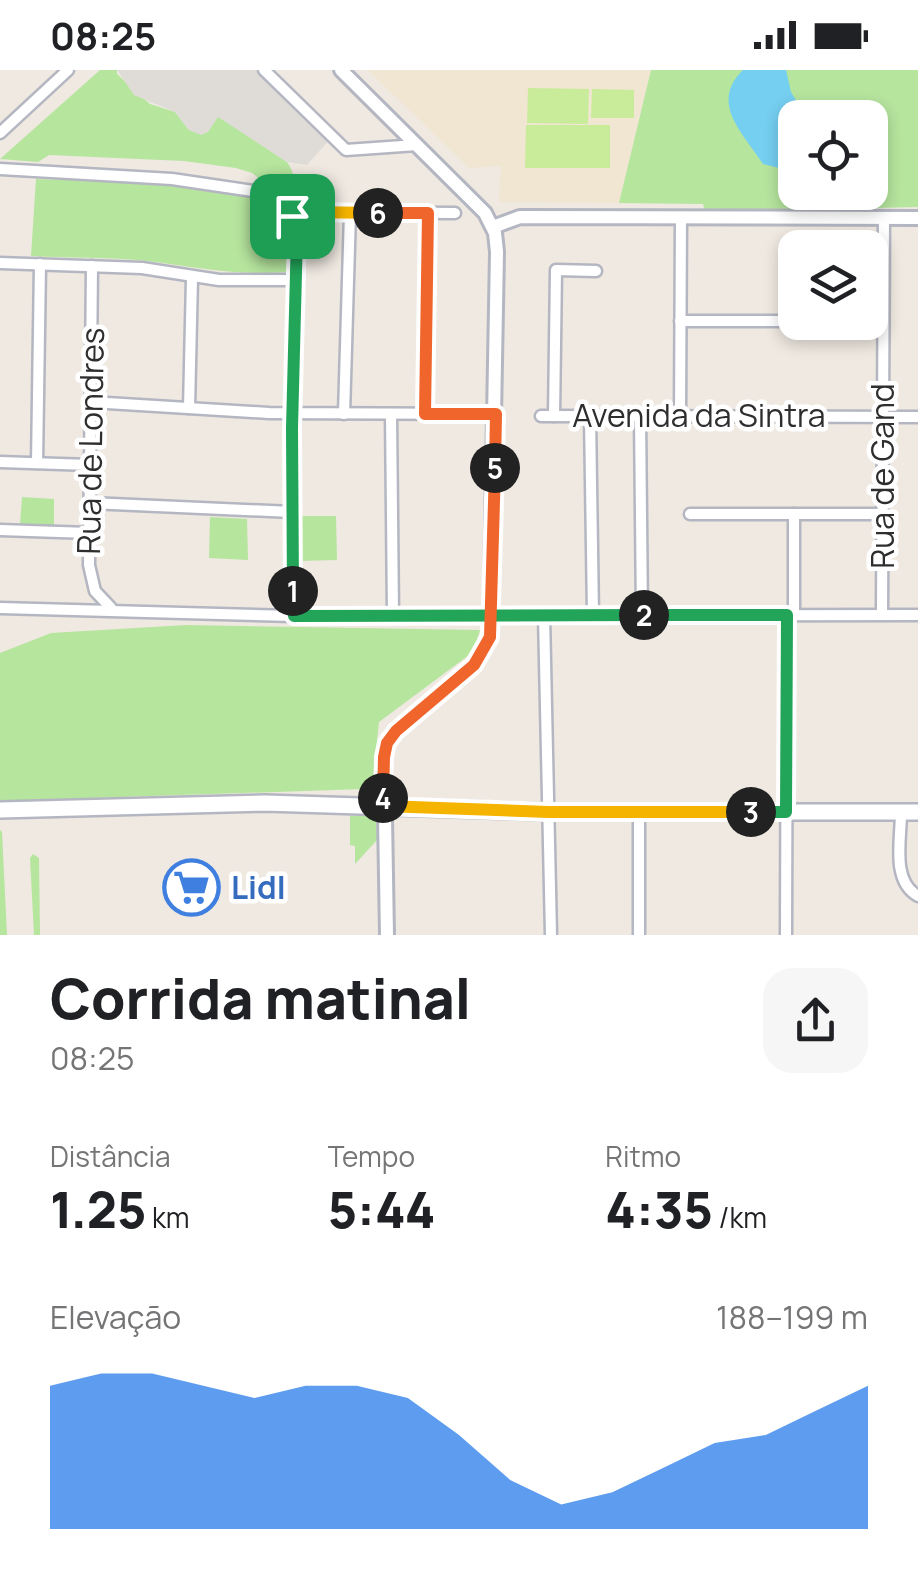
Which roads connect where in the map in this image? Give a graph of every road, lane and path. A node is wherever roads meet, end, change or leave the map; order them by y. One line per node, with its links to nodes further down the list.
1 (68, 70): 4 (street)
2 (264, 70): 5 (street)
3 (341, 70): 5 (street)
4 (0, 133)
5 (417, 144): 14 (street)
6 (0, 169): 10 (street)
7 (350, 213): 8 (street); 10 (street); 28 (street)
8 (428, 213): 9 (street); 30 (street)
9 (455, 213)
10 (292, 216): 21 (street)
11 (681, 217): 12 (street); 14 (street); 22 (street)
12 (884, 218): 13 (street); 15 (street, Rua de Gand)
13 (918, 218)
14 (493, 227): 31 (street)
15 (884, 230)
16 (0, 263): 17 (street)
17 (40, 264): 18 (street); 40 (street)
18 (92, 266): 20 (street); 25 (street, Rua de Londres)
19 (596, 271): 33 (street)
20 (192, 278): 21 (street); 26 (street)
21 (296, 280): 27 (street)
22 (680, 321): 23 (street); 36 (street)
23 (778, 321)
24 (884, 340): 37 (street, Rua de Gand)
25 (91, 402): 26 (street); 41 (street, Rua de Londres)
26 (189, 408): 27 (street)
27 (292, 413): 28 (street); 43 (street)
28 (344, 414): 29 (street)
29 (391, 414): 30 (street); 54 (street)
30 (425, 414): 31 (street)
31 (496, 414): 55 (street)
32 (540, 416): 33 (street, Avenida da Sintra)
33 (554, 416): 34 (street, Avenida da Sintra)
34 (590, 416): 35 (street, Avenida da Sintra); 56 (street)
35 (640, 416): 36 (street, Avenida da Sintra); 57 (street)
36 (680, 416): 37 (street, Avenida da Sintra)
37 (884, 417): 38 (street, Avenida da Sintra); 46 (street, Rua de Gand)
38 (918, 417)
39 (0, 462): 40 (street)
40 (37, 463): 41 (street)
41 (90, 464): 42 (street, Rua de Londres)
42 (90, 503): 43 (street); 48 (street, Rua de Londres)
43 (292, 512): 59 (street)
44 (690, 514): 45 (street)
45 (794, 514): 46 (street); 58 (street)
46 (883, 514): 52 (street, Rua de Gand)
47 (0, 530): 48 (street)
48 (89, 533): 50 (street, Rua de Londres)
49 (0, 608): 50 (street)
50 (112, 608): 59 (street)
51 (544, 614): 55 (street); 56 (street); 62 (street)
52 (882, 614): 53 (street); 58 (street)
53 (918, 614)
54 (393, 615): 55 (street); 59 (street)
55 (492, 615): 60 (street)
56 (594, 615): 57 (street)
57 (642, 615): 58 (street)
58 (791, 615): 64 (street)
59 (294, 616)
60 (383, 806): 61 (main road); 62 (main road); 68 (street)
61 (0, 810)
62 (548, 812): 63 (main road); 69 (street)
63 (639, 812): 64 (main road); 70 (street)
64 (786, 812): 65 (main road); 71 (street)
65 (900, 812): 66 (main road); 67 (street)
66 (918, 812)
67 (918, 896)
68 (388, 935)
69 (551, 935)
70 (640, 935)
71 (786, 935)

